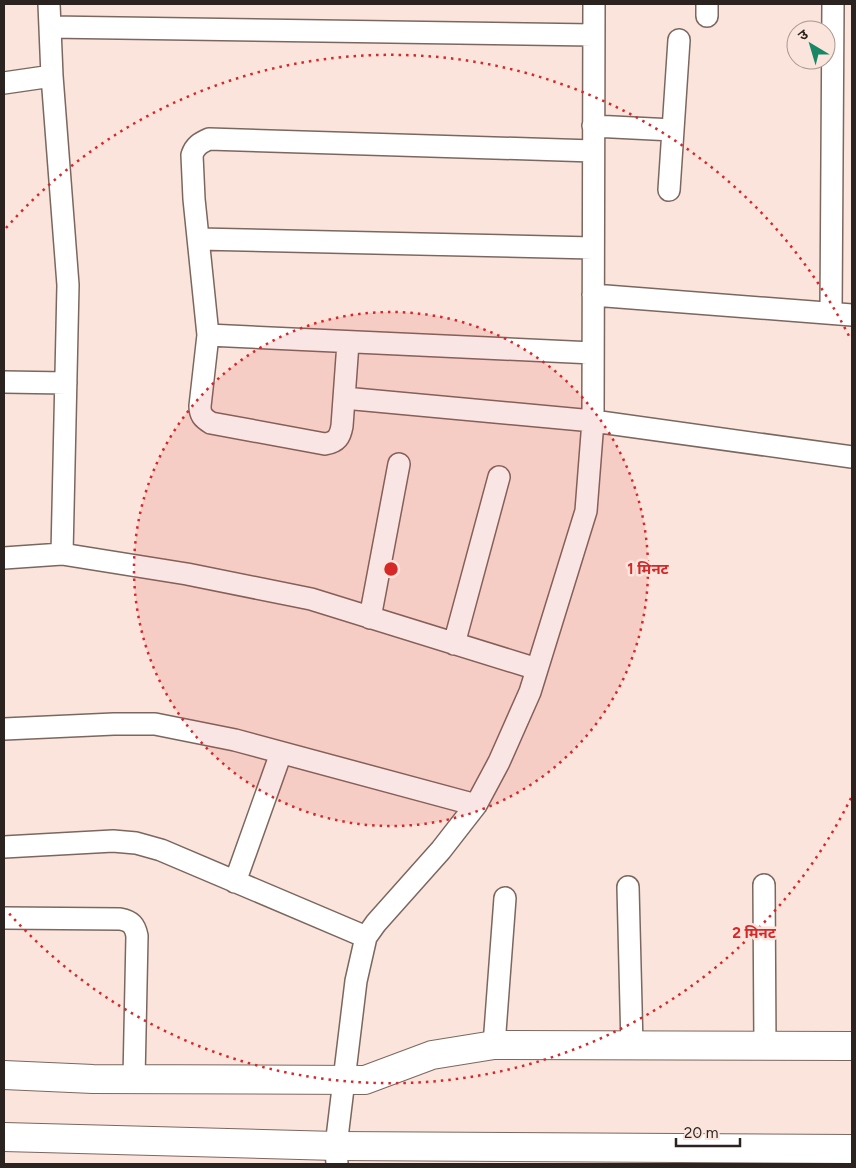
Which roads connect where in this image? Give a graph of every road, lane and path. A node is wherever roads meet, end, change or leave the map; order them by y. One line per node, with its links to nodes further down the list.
1 (49, 4): 4 (street)
2 (594, 4): 5 (street)
3 (833, 4): 16 (street)
4 (50, 27): 5 (street); 7 (street)
5 (594, 34): 9 (street)
6 (679, 40): 10 (street)
7 (52, 76): 8 (street); 22 (street)
8 (4, 82)
9 (593, 126): 10 (street); 11 (street)
10 (673, 130): 12 (street)
11 (593, 152): 13 (street); 14 (street)
12 (669, 190)
13 (200, 239): 14 (street); 18 (street)
14 (593, 248): 15 (street)
15 (594, 295): 16 (street); 20 (street)
16 (831, 313): 17 (street)
17 (852, 315)
18 (208, 335): 19 (street); 23 (street)
19 (348, 342): 20 (street); 23 (street)
20 (593, 353): 24 (street)
21 (4, 382): 22 (street)
22 (66, 383): 28 (street)
23 (344, 398): 24 (street)
24 (593, 421): 25 (street); 32 (street)
25 (852, 457)
26 (399, 464): 30 (street)
27 (499, 477): 31 (street)
28 (62, 554): 29 (street); 30 (street)
29 (4, 558)
30 (370, 618): 31 (street)
31 (454, 644): 32 (street)
32 (537, 669): 35 (street)
33 (4, 729): 34 (street)
34 (281, 753): 35 (street); 37 (street)
35 (476, 806): 42 (street)
36 (4, 847): 37 (street)
37 (235, 882): 42 (street)
38 (764, 885): 45 (street)
39 (628, 887): 44 (street)
40 (505, 898): 43 (street)
41 (4, 918): 48 (street)
42 (366, 937): 49 (street)
43 (494, 1045): 44 (street); 49 (street)
44 (632, 1046): 45 (street)
45 (765, 1046): 46 (street)
46 (852, 1046)
47 (4, 1075): 48 (street)
48 (134, 1079): 49 (street)
49 (344, 1080): 52 (street)
50 (4, 1137): 52 (street)
51 (852, 1149): 52 (street)
52 (336, 1155)

